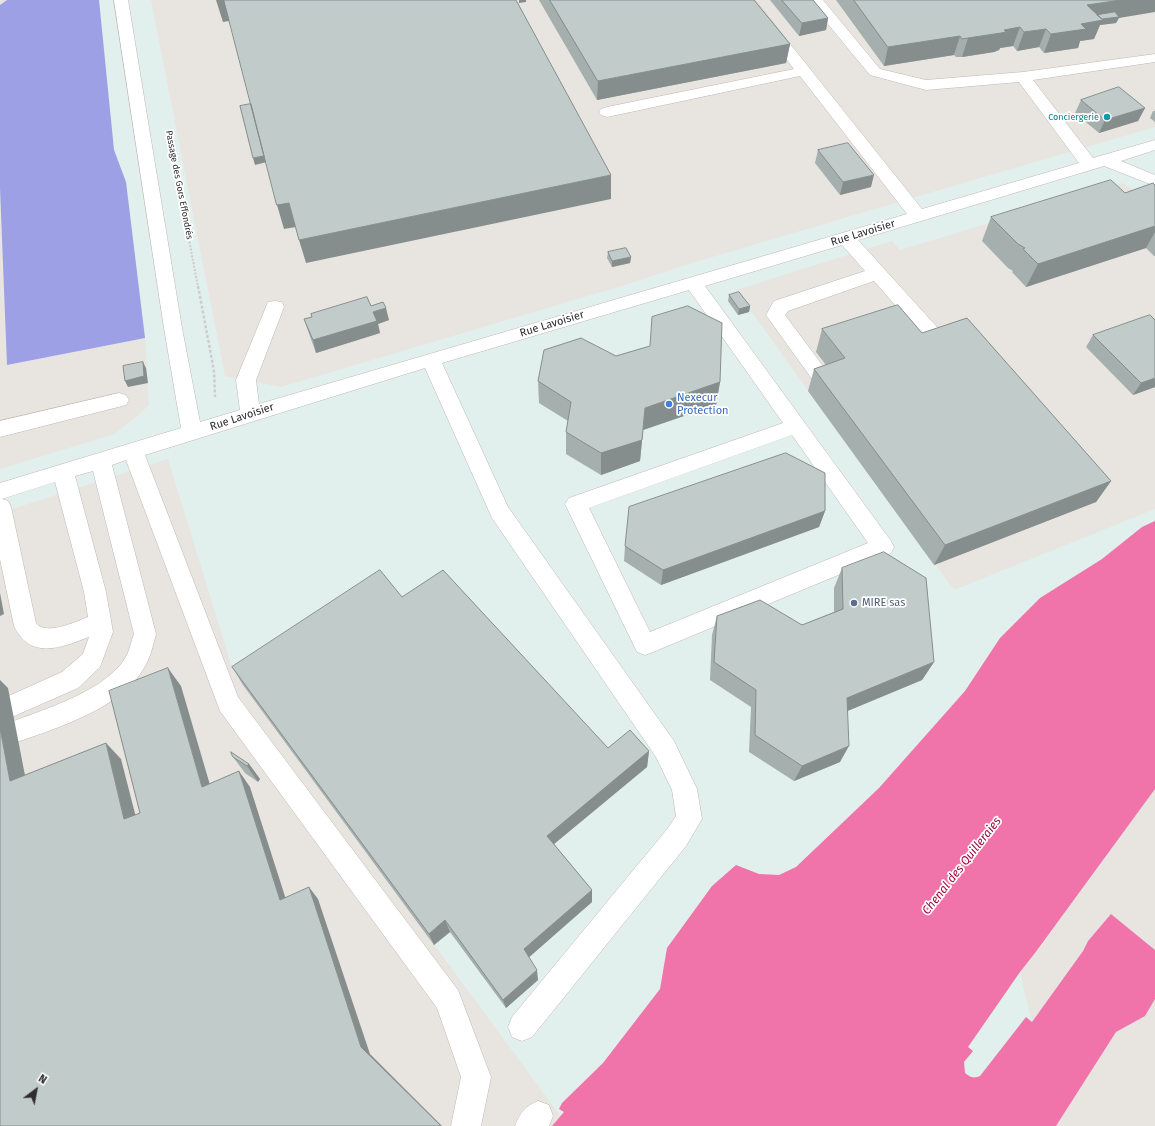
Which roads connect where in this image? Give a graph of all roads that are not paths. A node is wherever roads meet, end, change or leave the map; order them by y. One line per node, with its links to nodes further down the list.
1 (120, 0): 23 (street)
2 (748, 0): 5 (street)
3 (815, 0): 6 (street)
4 (1155, 58): 6 (street)
5 (804, 71): 7 (street); 11 (street)
6 (1023, 77): 9 (street)
7 (607, 112)
8 (1155, 145): 9 (street, Rue Lavoisier)
9 (1097, 162): 10 (street); 11 (street, Rue Lavoisier)
10 (1155, 181)
11 (918, 216): 12 (street, Rue Lavoisier)
12 (846, 238): 13 (street); 14 (street, Rue Lavoisier)
13 (877, 273): 16 (street); 18 (street)
14 (693, 282): 17 (street, Rue Lavoisier); 21 (street)
15 (275, 307): 20 (street)
16 (939, 342)
17 (431, 360): 20 (street, Rue Lavoisier); 32 (street)
18 (824, 381)
19 (119, 400): 22 (street)
20 (250, 414): 23 (street, Rue Lavoisier)
21 (796, 426): 21 (street)
22 (0, 429)
23 (192, 433): 24 (street, Rue Lavoisier)
24 (133, 451): 25 (street, Rue Lavoisier); 33 (street)
25 (101, 461): 26 (street, Rue Lavoisier); 31 (street)
26 (62, 472): 27 (street, Rue Lavoisier); 29 (street)
27 (0, 491)
28 (0, 507): 29 (street)
29 (100, 622): 30 (street)
30 (12, 706)
31 (17, 731)
32 (522, 1027)
33 (466, 1126)

